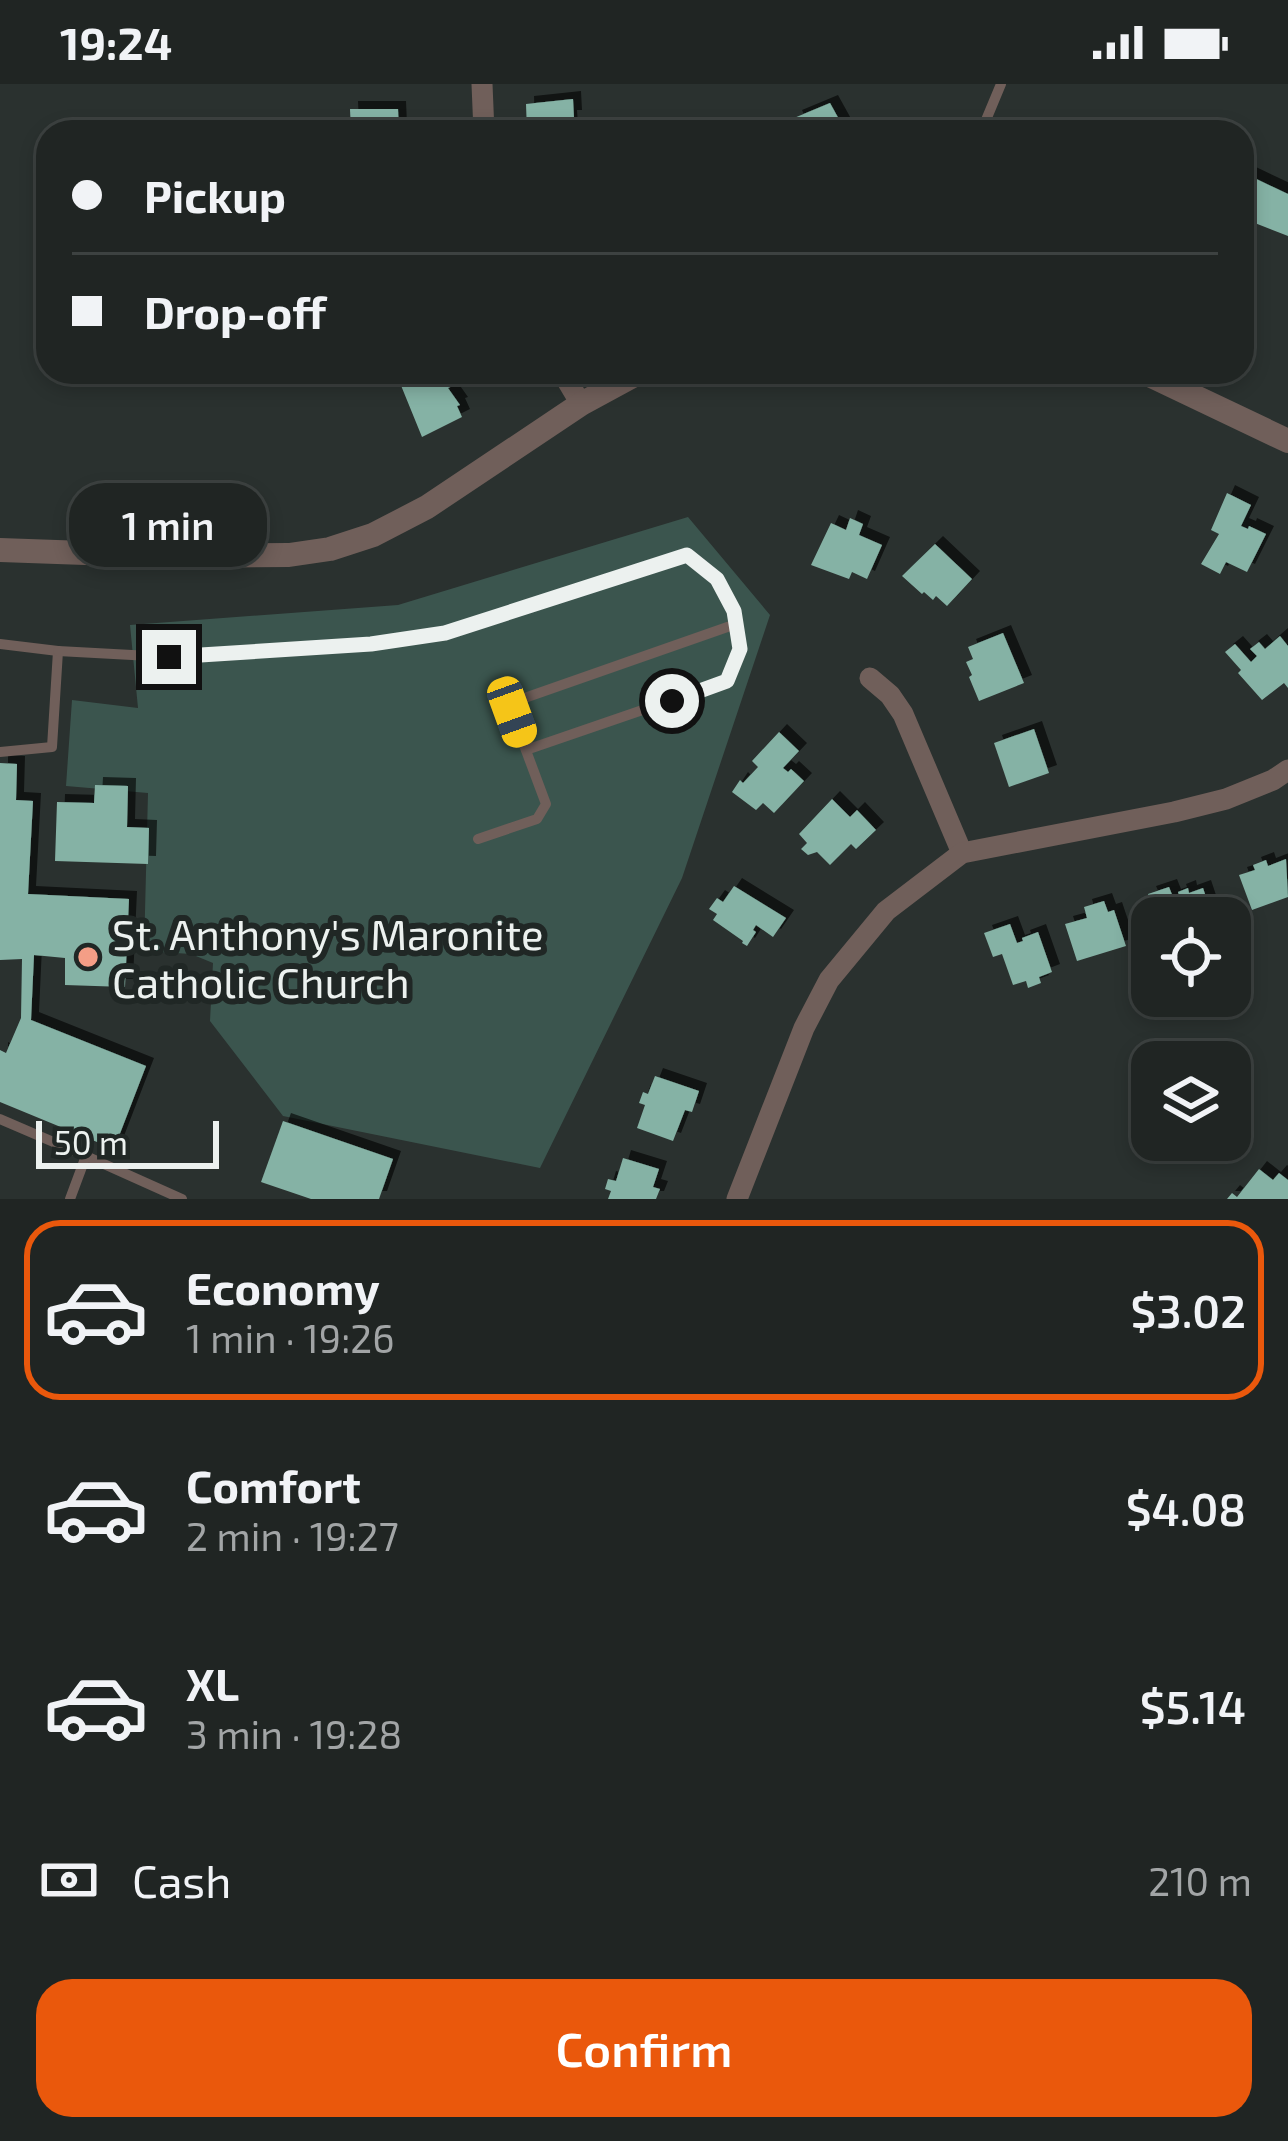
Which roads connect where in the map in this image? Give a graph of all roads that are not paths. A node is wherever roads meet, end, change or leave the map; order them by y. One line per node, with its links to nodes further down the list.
1 (482, 84): 3 (street)
2 (1001, 84): 4 (lane)
3 (484, 120)
4 (986, 120)
5 (569, 384): 8 (street)
6 (618, 384): 8 (street)
7 (1169, 384): 9 (street)
8 (581, 404): 10 (street)
9 (1288, 441)
10 (0, 550)
11 (736, 624): 13 (lane); 15 (lane); 15 (lane)
12 (0, 644): 13 (lane)
13 (58, 651): 16 (lane)
14 (870, 678): 19 (street)
15 (526, 750): 18 (lane)
16 (0, 752)
17 (1288, 770): 19 (street)
18 (478, 839)
19 (962, 853): 24 (street)
20 (0, 1119): 21 (lane)
21 (86, 1156): 22 (lane); 23 (lane)
22 (70, 1199)
23 (182, 1199)
24 (737, 1199)

